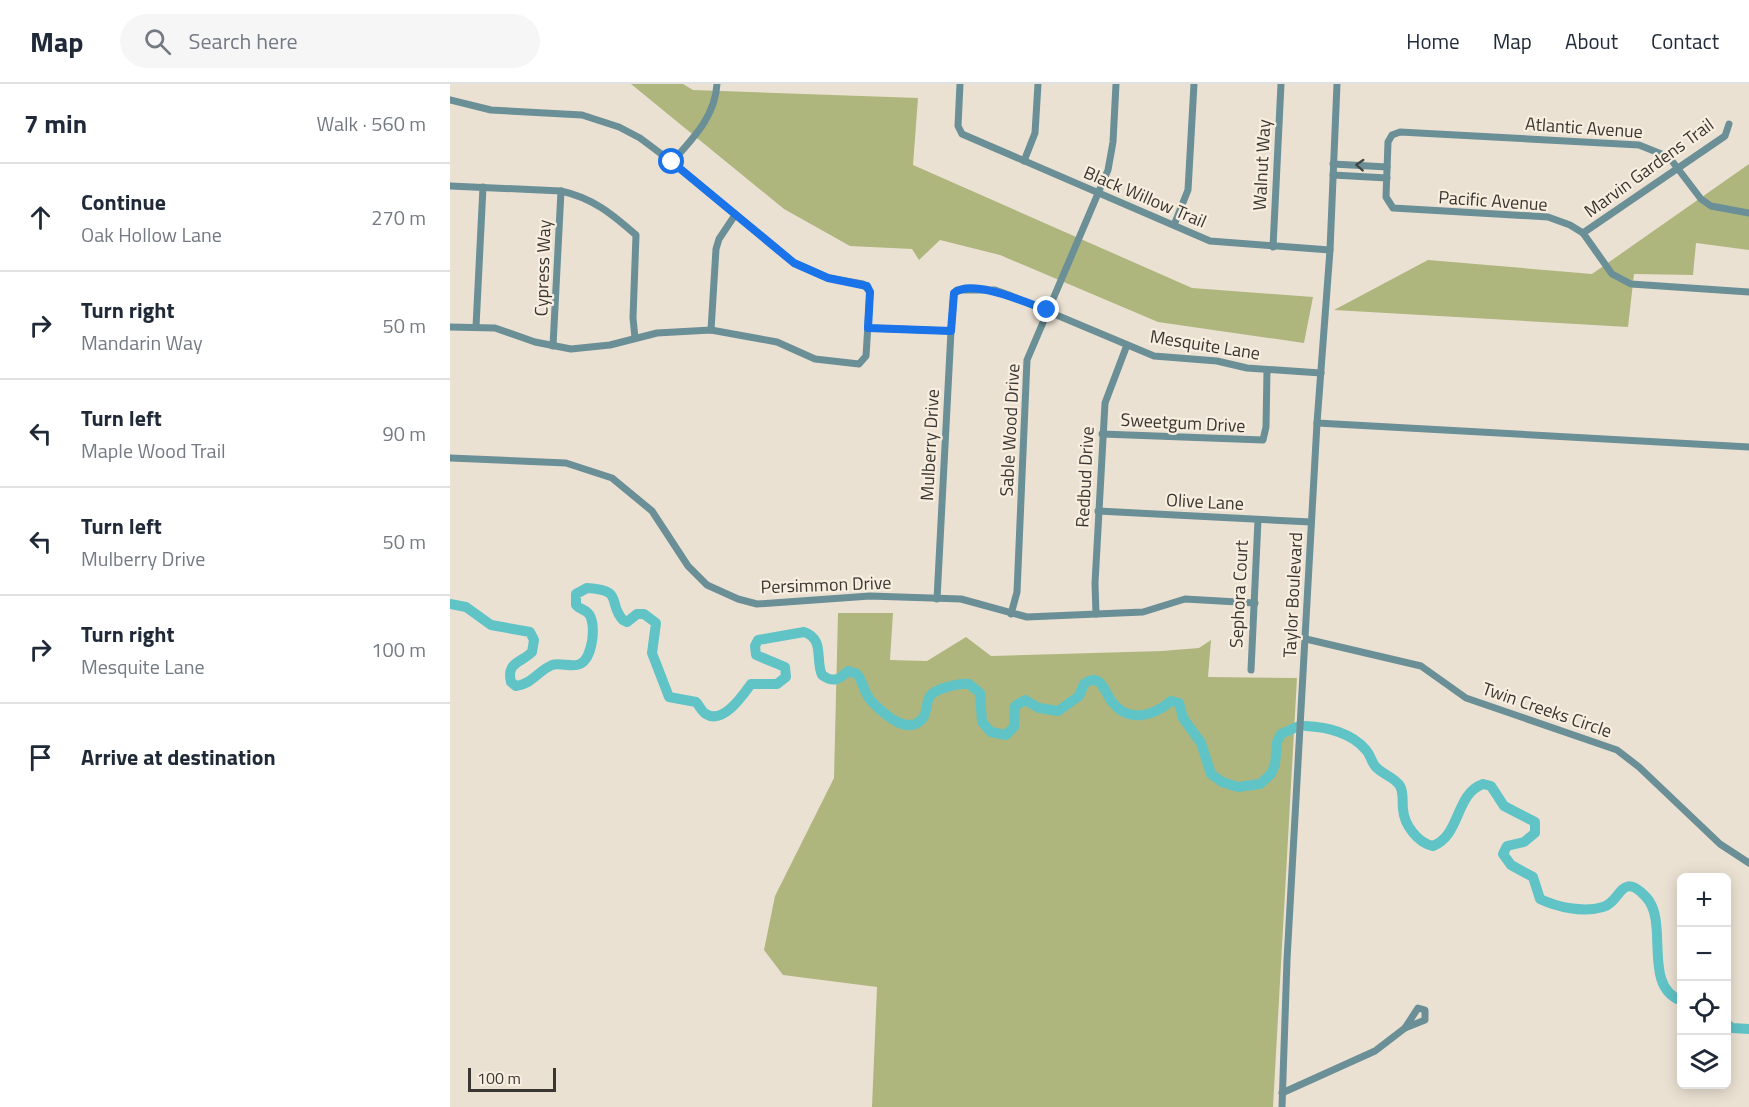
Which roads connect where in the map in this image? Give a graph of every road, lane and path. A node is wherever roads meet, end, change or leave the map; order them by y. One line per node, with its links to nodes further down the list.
1 (717, 84): 11 (street)
2 (960, 84): 10 (street, Black Willow Trail)
3 (1038, 84): 10 (street)
4 (1116, 84): 20 (street, Sable Wood Drive)
5 (1194, 84): 23 (street)
6 (1281, 84): 25 (street, Walnut Way)
7 (1337, 84): 12 (street, Taylor Boulevard)
8 (450, 100): 11 (street)
9 (1729, 124): 14 (street, Marvin Gardens Trail)
10 (1024, 161): 20 (street, Black Willow Trail)
11 (672, 162): 22 (street)
12 (1333, 164): 13 (street, one-way to 12); 15 (street, Taylor Boulevard)
13 (1387, 167): 14 (street, Atlantic Avenue); 16 (street)
14 (1679, 167): 21 (street, Atlantic Avenue); 24 (street, Marvin Gardens Trail)
15 (1333, 175): 16 (street); 26 (street, Taylor Boulevard)
16 (1387, 178): 24 (street, Pacific Avenue)
17 (450, 186): 18 (street)
18 (483, 187): 19 (street); 31 (street)
19 (561, 191): 35 (street); 37 (street, Cypress Way)
20 (1098, 192): 23 (street, Black Willow Trail); 29 (street, Sable Wood Drive)
21 (1749, 213)
22 (735, 215): 32 (street); 33 (street)
23 (1174, 225): 25 (street, Black Willow Trail)
24 (1584, 233): 27 (street)
25 (1273, 247): 26 (street, Black Willow Trail)
26 (1330, 250): 39 (street, Taylor Boulevard)
27 (1749, 292)
28 (954, 293): 29 (street, Mesquite Lane); 34 (street, Mulberry Drive)
29 (1047, 310): 36 (street, Mesquite Lane); 49 (street, Sable Wood Drive)
30 (450, 327): 31 (street)
31 (476, 327): 37 (street)
32 (868, 328): 33 (street); 34 (street)
33 (711, 330): 35 (street)
34 (951, 331): 47 (street, Mulberry Drive)
35 (635, 338): 37 (street)
36 (1126, 345): 38 (street, Mesquite Lane); 41 (street, Redbud Drive)
37 (553, 346)
38 (1267, 370): 39 (street, Mesquite Lane); 41 (street, Sweetgum Drive)
39 (1321, 373): 40 (street, Taylor Boulevard)
40 (1317, 423): 42 (street); 46 (street, Taylor Boulevard)
41 (1102, 434): 44 (street, Redbud Drive)
42 (1749, 447)
43 (450, 458): 47 (street, Persimmon Drive)
44 (1098, 512): 45 (street, Olive Lane); 50 (street, Redbud Drive)
45 (1258, 520): 46 (street, Olive Lane); 48 (street, Sephora Court)
46 (1311, 522): 51 (street, Taylor Boulevard)
47 (937, 599): 49 (street, Persimmon Drive)
48 (1254, 603): 50 (street, Persimmon Drive); 52 (street, Sephora Court)
49 (1011, 614): 50 (street, Persimmon Drive)
50 (1096, 614)
51 (1306, 639): 53 (street, Twin Creeks Circle); 55 (street, Taylor Boulevard)
52 (1251, 670)
53 (1749, 863)
54 (1405, 1028): 55 (street)
55 (1282, 1094): 56 (street, Taylor Boulevard)
56 (1282, 1107)

